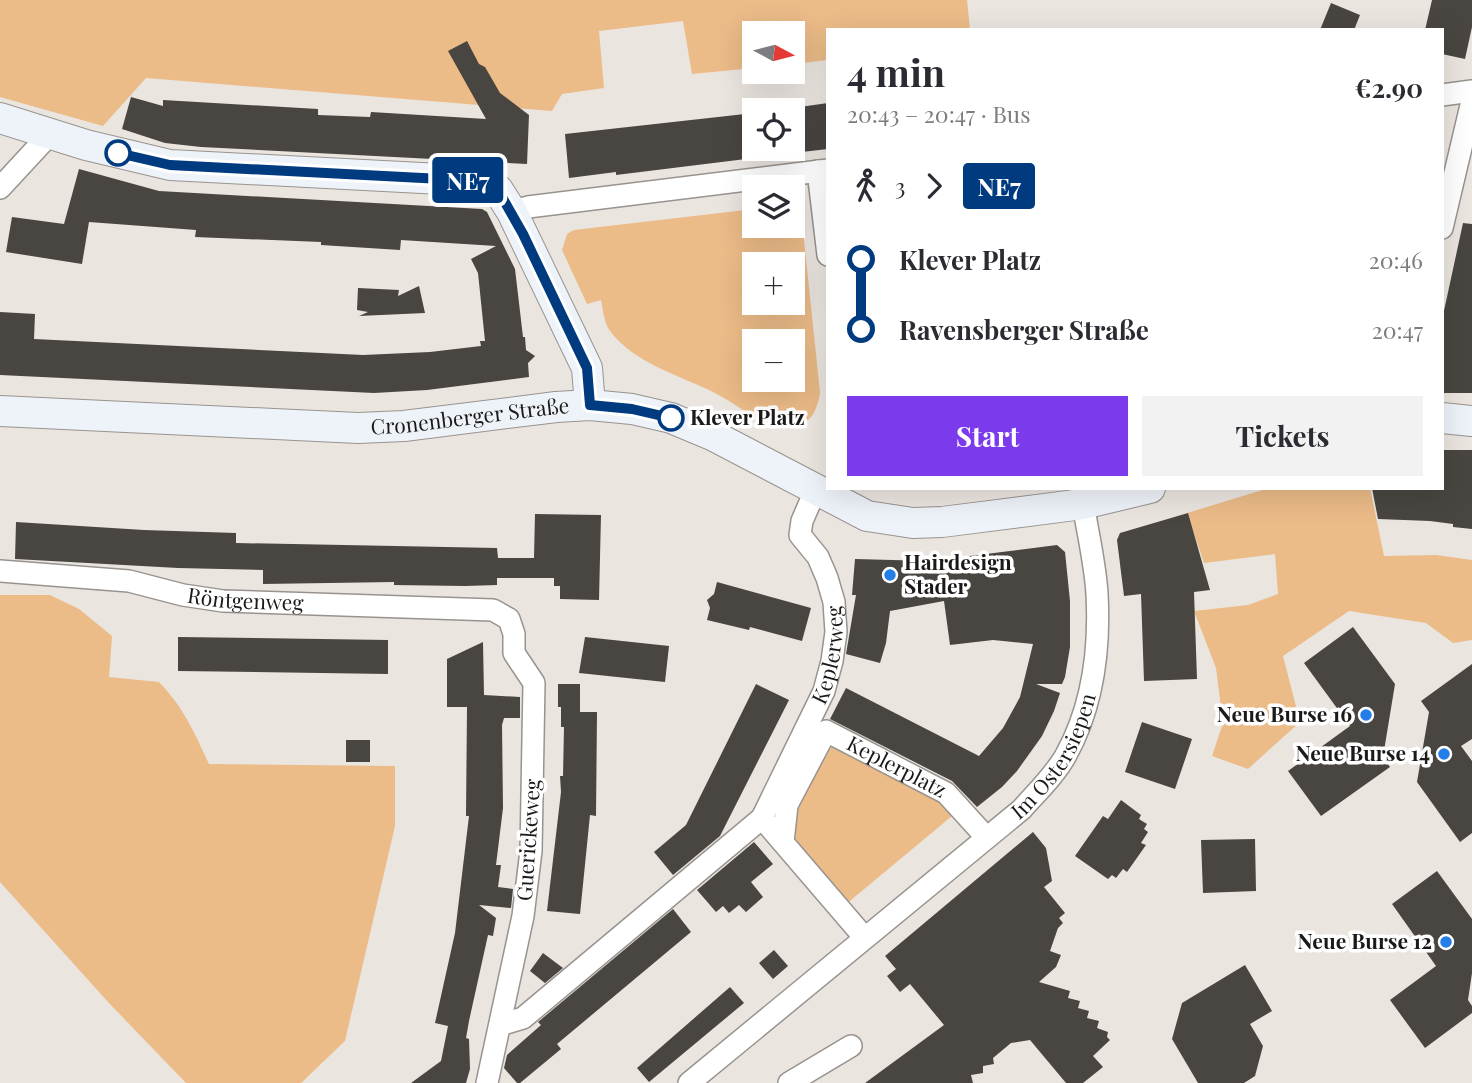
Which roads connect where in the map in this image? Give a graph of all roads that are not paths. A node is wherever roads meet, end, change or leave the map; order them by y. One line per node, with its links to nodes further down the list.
1 (1472, 92): 2 (street)
2 (1444, 95)
3 (1472, 101): 9 (street)
4 (0, 118): 5 (main road)
5 (50, 134): 7 (street); 8 (main road)
6 (823, 171): 8 (street); 10 (street)
7 (0, 188)
8 (512, 212): 11 (main road)
9 (1444, 220)
10 (826, 221)
11 (590, 405): 12 (main road, Cronenberger Straße); 16 (main road, Cronenberger Straße)
12 (0, 411)
13 (1444, 418): 14 (main road)
14 (1472, 421)
15 (1133, 490): 17 (main road, Cronenberger Straße)
16 (831, 493): 17 (main road, Cronenberger Straße); 20 (street, Keplerweg)
17 (1082, 496): 21 (street, Im Ostersiepen)
18 (0, 571): 19 (street, Röntgenweg)
19 (494, 611): 24 (street, Guerickeweg)
20 (762, 818): 22 (street); 24 (street)
21 (986, 837): 22 (street, Keplerplatz); 23 (street, Im Ostersiepen)
22 (783, 842): 23 (street)
23 (864, 937): 27 (street, Im Ostersiepen)
24 (500, 1025): 26 (street, Guerickeweg)
25 (852, 1046): 28 (street)
26 (487, 1083)
27 (689, 1083)
28 (789, 1083)

